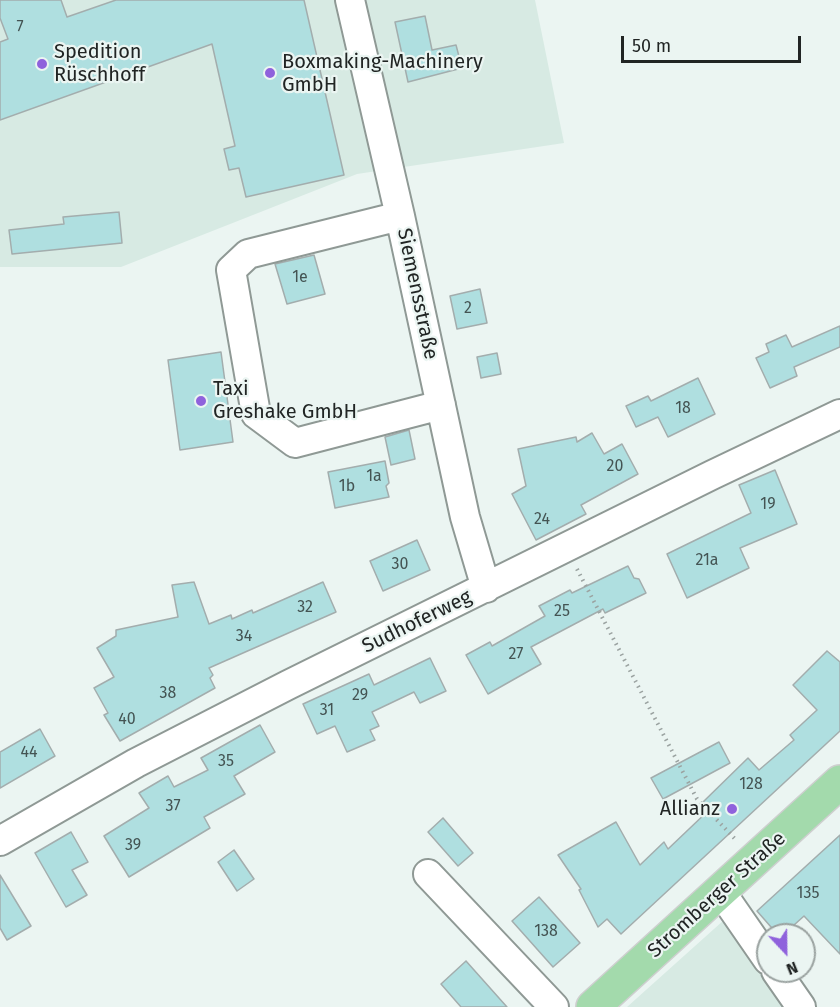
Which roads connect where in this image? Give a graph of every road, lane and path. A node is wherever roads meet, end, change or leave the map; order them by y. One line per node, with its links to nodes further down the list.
1 (350, 0): 2 (street, Siemensstraße)
2 (400, 216): 3 (street, Siemensstraße); 3 (street)
3 (441, 405): 6 (street, Siemensstraße)
4 (840, 414): 5 (street, Sudhoferweg)
5 (566, 547): 6 (street, Sudhoferweg); 9 (path)
6 (486, 588): 8 (street, Sudhoferweg)
7 (840, 782): 9 (main road, Stromberger Straße)
8 (0, 841)
9 (755, 861): 11 (main road, Stromberger Straße)
10 (428, 874): 14 (street)
11 (721, 892): 12 (street); 15 (main road, Stromberger Straße)
12 (756, 943)
13 (784, 983): 16 (street)
14 (554, 1007)
15 (593, 1007)
16 (801, 1007)

